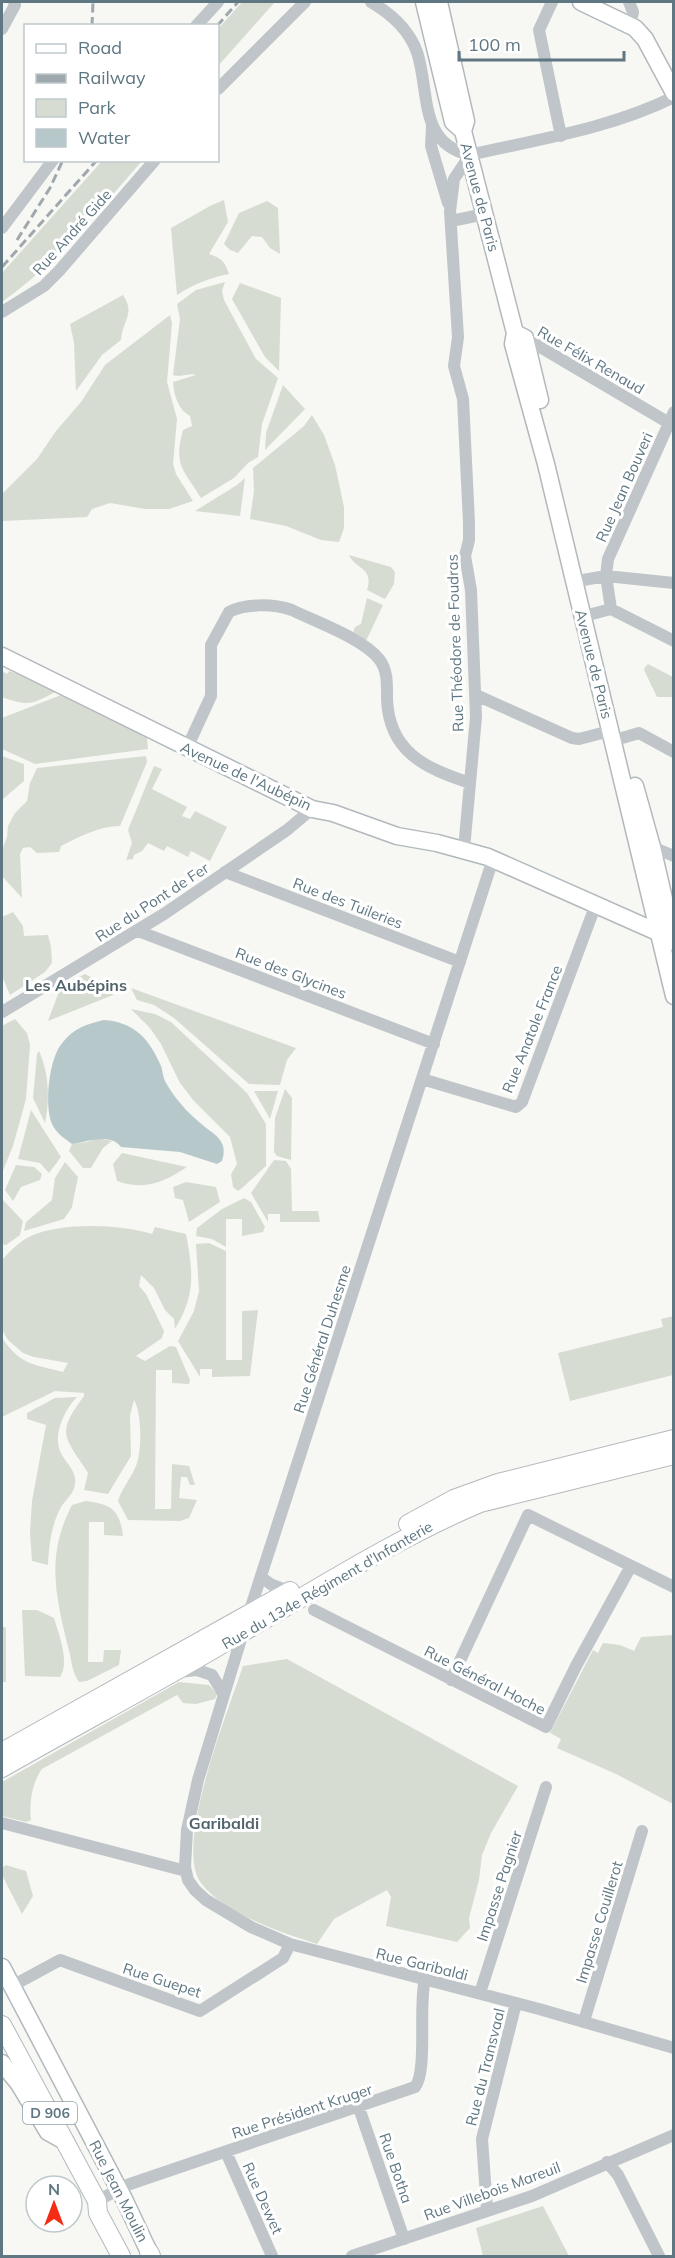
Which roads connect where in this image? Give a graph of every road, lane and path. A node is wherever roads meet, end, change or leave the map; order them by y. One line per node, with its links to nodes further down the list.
1 (14, 2): 12 (street)
2 (218, 2): 10 (street)
3 (305, 2): 13 (street)
4 (371, 2): 15 (street)
5 (424, 2): 16 (main road, Avenue de Paris)
6 (439, 2): 16 (main road, Avenue de Paris)
7 (552, 2): 17 (street)
8 (581, 2): 11 (main road)
9 (629, 2): 11 (street)
10 (198, 24)
11 (630, 24): 14 (main road)
12 (2, 29)
13 (219, 88)
14 (673, 91): 17 (street)
15 (432, 126): 18 (street); 22 (street)
16 (463, 131): 18 (main road, Avenue de Paris)
17 (561, 136): 18 (street)
18 (470, 154): 21 (main road, Avenue de Paris); 22 (street, Rue Théodore de Foudras)
19 (52, 162): 23 (street)
20 (153, 162): 24 (street, Rue André Gide)
21 (485, 214): 22 (street); 25 (main road, Avenue de Paris)
22 (451, 216): 34 (street, Rue Théodore de Foudras)
23 (2, 228)
24 (2, 312)
25 (520, 336): 26 (street, Rue Félix Renaud); 28 (main road, Avenue de Paris); 35 (main road, Avenue de Paris)
26 (672, 420): 27 (street, Rue Jean Bouveri)
27 (606, 576): 28 (street); 29 (street); 30 (street)
28 (583, 580): 31 (main road, Avenue de Paris)
29 (674, 583)
30 (611, 609): 31 (street); 32 (street)
31 (592, 614): 35 (main road, Avenue de Paris)
32 (674, 641)
33 (2, 656): 36 (main road, Avenue de l'Aubépin)
34 (476, 695): 35 (street); 38 (street, Rue Théodore de Foudras)
35 (616, 735): 37 (street); 40 (main road, Avenue de Paris); 47 (main road, Avenue de Paris)
36 (187, 748): 38 (street); 39 (main road, Avenue de l'Aubépin)
37 (674, 752)
38 (470, 783): 41 (street, Rue Théodore de Foudras)
39 (312, 809): 41 (main road, Avenue de l'Aubépin); 44 (street, Rue du Pont de Fer)
40 (652, 848): 42 (street); 47 (main road, Avenue de Paris)
41 (464, 849): 43 (main road, Avenue de l'Aubépin)
42 (674, 856)
43 (493, 859): 45 (main road, Avenue de l'Aubépin); 48 (street, Rue Général Duhesme)
44 (225, 873): 46 (street, Rue du Pont de Fer); 48 (street, Rue des Tuileries)
45 (596, 904): 47 (main road, Avenue de l'Aubépin); 52 (street, Rue Anatole France)
46 (138, 931): 50 (street, Rue du Pont de Fer); 51 (street, Rue des Glycines)
47 (669, 937): 49 (main road, Avenue de Paris)
48 (460, 962): 51 (street, Rue Général Duhesme)
49 (674, 996)
50 (2, 1012)
51 (434, 1044): 52 (street, Rue Général Duhesme)
52 (422, 1078): 56 (street, Rue Général Duhesme)
53 (674, 1439): 58 (main road, Rue du 134e Régiment d'Infanterie)
54 (674, 1455): 61 (main road, Rue du 134e Régiment d'Infanterie)
55 (631, 1566): 57 (street); 63 (street, Rue Général Hoche); 63 (street)
56 (261, 1577): 58 (street); 60 (street, Rue Général Duhesme)
57 (674, 1587)
58 (289, 1591): 60 (main road, Rue du 134e Régiment d'Infanterie)
59 (314, 1610): 63 (street, Rue Général Hoche)
60 (249, 1612): 61 (street, Rue Général Duhesme); 65 (main road, Rue du 134e Régiment d'Infanterie)
61 (244, 1632): 62 (main road, Rue du 134e Régiment d'Infanterie); 64 (street, Rue Général Duhesme)
62 (174, 1672): 64 (street); 66 (main road, Rue du 134e Régiment d'Infanterie)
63 (451, 1680)
64 (225, 1695): 70 (street, Rue Général Duhesme)
65 (2, 1752)
66 (2, 1768)
67 (546, 1787): 75 (street, Impasse Pagnier)
68 (2, 1823): 70 (street)
69 (642, 1831): 77 (street, Impasse Couillerot)
70 (186, 1871): 71 (street, Rue Garibaldi)
71 (290, 1944): 73 (street, Rue Garibaldi); 74 (street, Rue Guepet)
72 (2, 1967): 74 (main road, Rue Jean Moulin / D 906)
73 (425, 1980): 75 (street, Rue Garibaldi); 81 (street, Rue Président Kruger)
74 (12, 1986): 86 (main road, Rue Jean Moulin / D 906)
75 (480, 1993): 76 (street, Rue Garibaldi)
76 (516, 2003): 77 (street, Rue Garibaldi); 88 (street, Rue du Transvaal)
77 (584, 2021): 79 (street, Rue Garibaldi)
78 (2, 2025): 83 (main road, D 906)
79 (674, 2048)
80 (2, 2063): 83 (main road, D 906)
81 (359, 2108): 84 (street, Rue Président Kruger); 89 (street, Rue Botha)
82 (674, 2135): 85 (street, Rue Villebois Mareuil)
83 (66, 2142): 87 (main road, D 906)
84 (226, 2152): 86 (street, Rue Président Kruger); 92 (street, Rue Dewet)
85 (607, 2162): 88 (street, Rue Villebois Mareuil); 94 (street)
86 (119, 2189): 87 (street, Rue Président Kruger); 90 (main road, Rue Jean Moulin / D 906)
87 (97, 2201): 90 (main road, D 906); 91 (main road, D 906)
88 (487, 2210): 89 (street, Rue Villebois Mareuil)
89 (404, 2239): 93 (street, Rue Villebois Mareuil)
90 (147, 2255)
91 (122, 2256)
92 (272, 2256)
93 (352, 2256)
94 (659, 2256)

